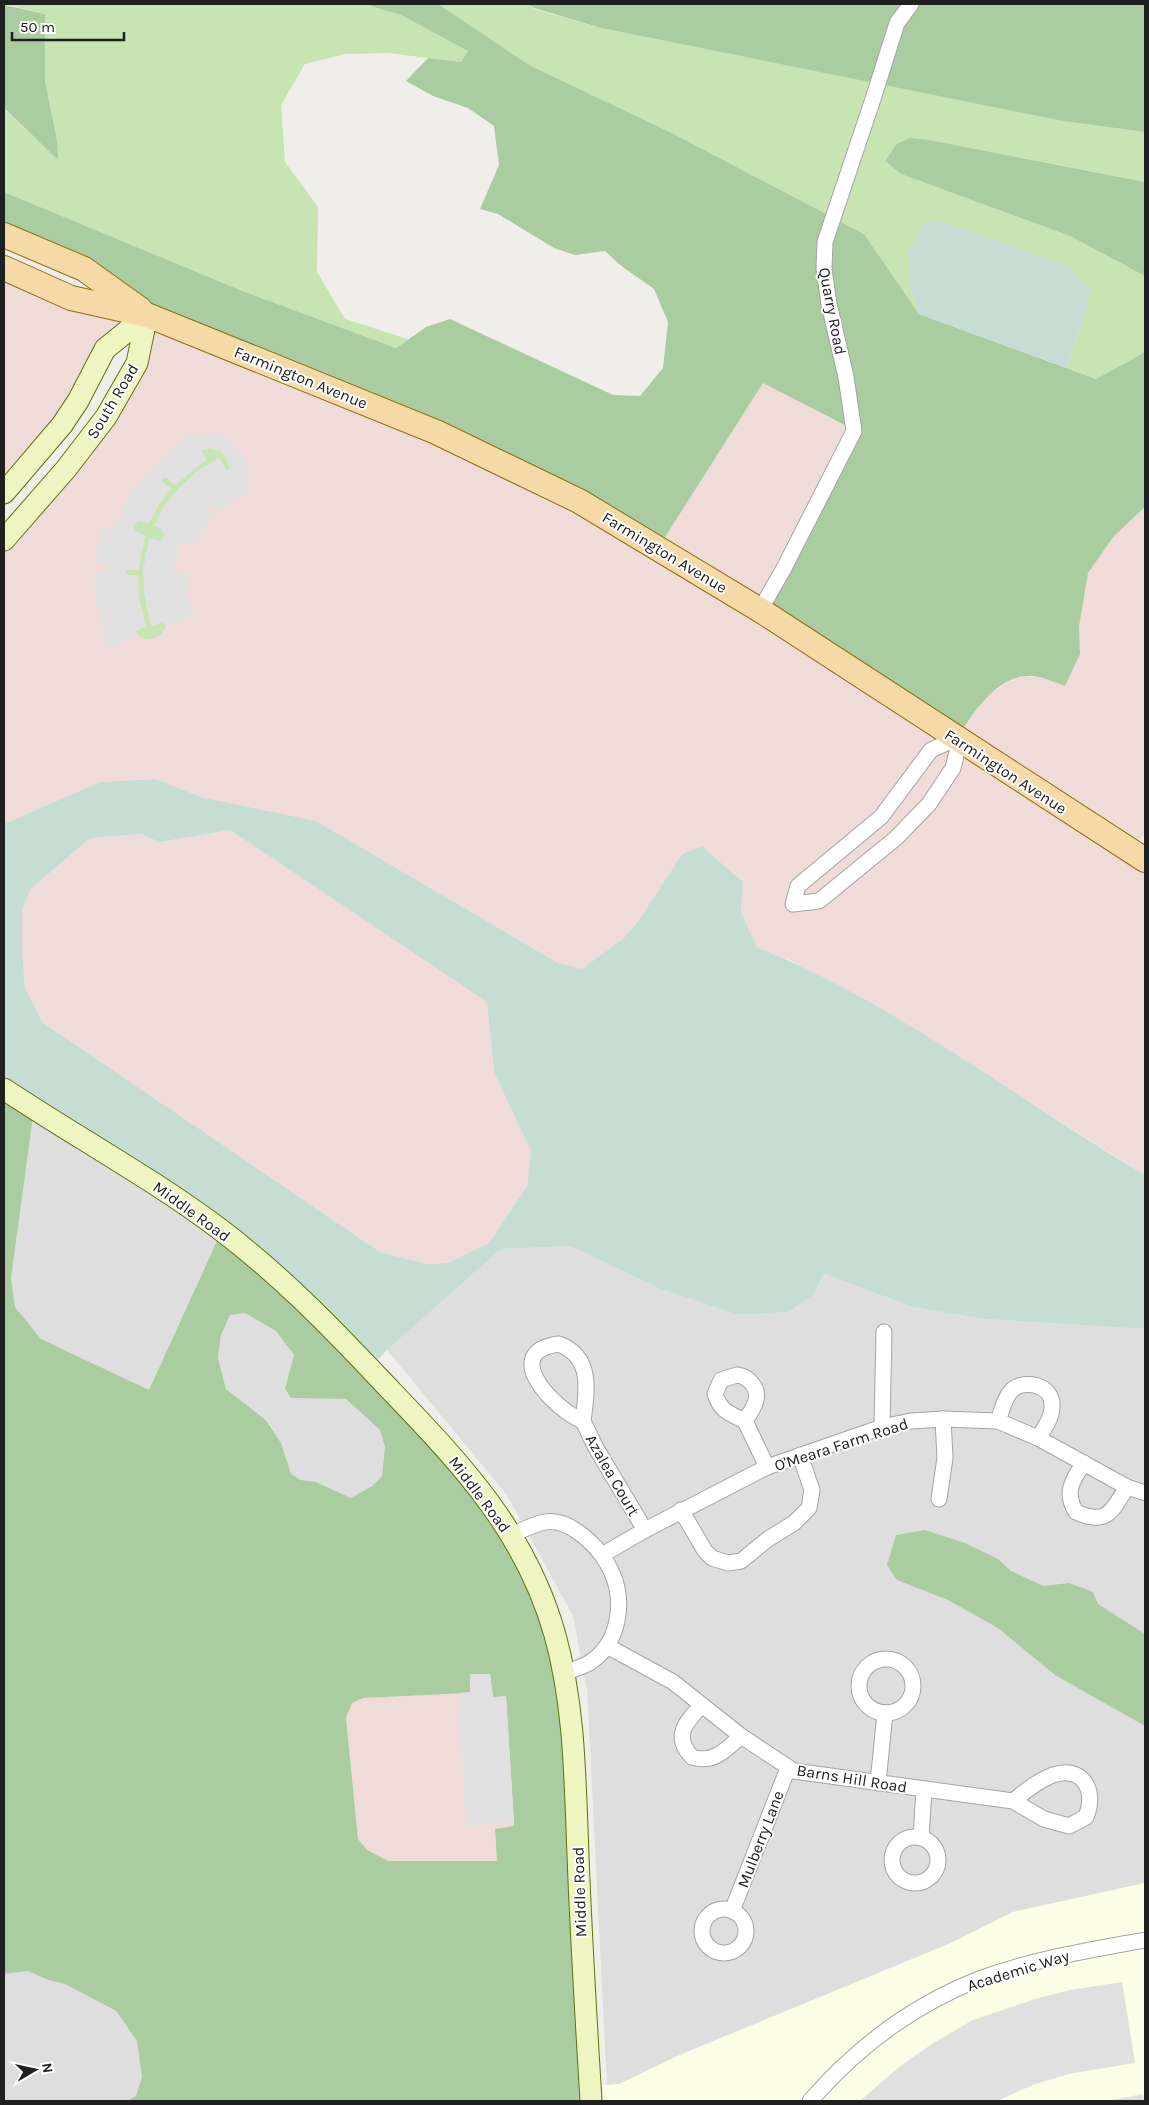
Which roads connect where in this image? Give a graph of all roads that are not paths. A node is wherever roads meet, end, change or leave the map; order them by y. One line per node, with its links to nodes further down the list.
1 (911, 4): 7 (street, Quarry Road)
2 (4, 235): 4 (main road, Farmington Avenue)
3 (4, 268): 4 (main road, Farmington Avenue)
4 (147, 315): 5 (street, South Road); 6 (street, South Road); 7 (main road, Farmington Avenue)
5 (4, 493)
6 (4, 540)
7 (760, 610): 8 (main road, Farmington Avenue)
8 (957, 738): 8 (street); 9 (main road, Farmington Avenue)
9 (1145, 860)
10 (4, 1089): 26 (street, Middle Road)
11 (884, 1332): 16 (street)
12 (943, 1419): 15 (street, O'Meara Farm Road); 16 (street, O'Meara Farm Road); 23 (street)
13 (583, 1421): 13 (street, Azalea Court); 25 (street, Azalea Court)
14 (745, 1421): 20 (street)
15 (998, 1421): 17 (street, O'Meara Farm Road); 17 (street)
16 (882, 1427): 18 (street, O'Meara Farm Road)
17 (1038, 1438): 19 (street, O'Meara Farm Road)
18 (800, 1455): 20 (street, O'Meara Farm Road); 24 (street)
19 (1084, 1463): 21 (street, O'Meara Farm Road); 21 (street)
20 (767, 1468): 24 (street, O'Meara Farm Road)
21 (1127, 1487): 22 (street, O'Meara Farm Road)
22 (1145, 1493)
23 (939, 1499)
24 (681, 1510): 25 (street, O'Meara Farm Road)
25 (645, 1530): 27 (street, O'Meara Farm Road)
26 (512, 1535): 27 (street); 29 (street, Middle Road)
27 (602, 1555): 28 (street)
28 (607, 1646): 29 (street); 30 (street, Barns Hill Road)
29 (564, 1674): 40 (street, Middle Road)
30 (702, 1705): 32 (street, Barns Hill Road); 32 (street)
31 (885, 1713): 34 (street)
32 (741, 1736): 33 (street, Barns Hill Road)
33 (788, 1768): 34 (street, Barns Hill Road); 38 (street, Mulberry Lane)
34 (878, 1783): 35 (street, Barns Hill Road)
35 (924, 1789): 36 (street, Barns Hill Road); 37 (street)
36 (1013, 1801): 36 (street, Barns Hill Road)
37 (921, 1838)
38 (732, 1910)
39 (1145, 1940): 41 (street, Academic Way)
40 (591, 2101)
41 (810, 2101)

